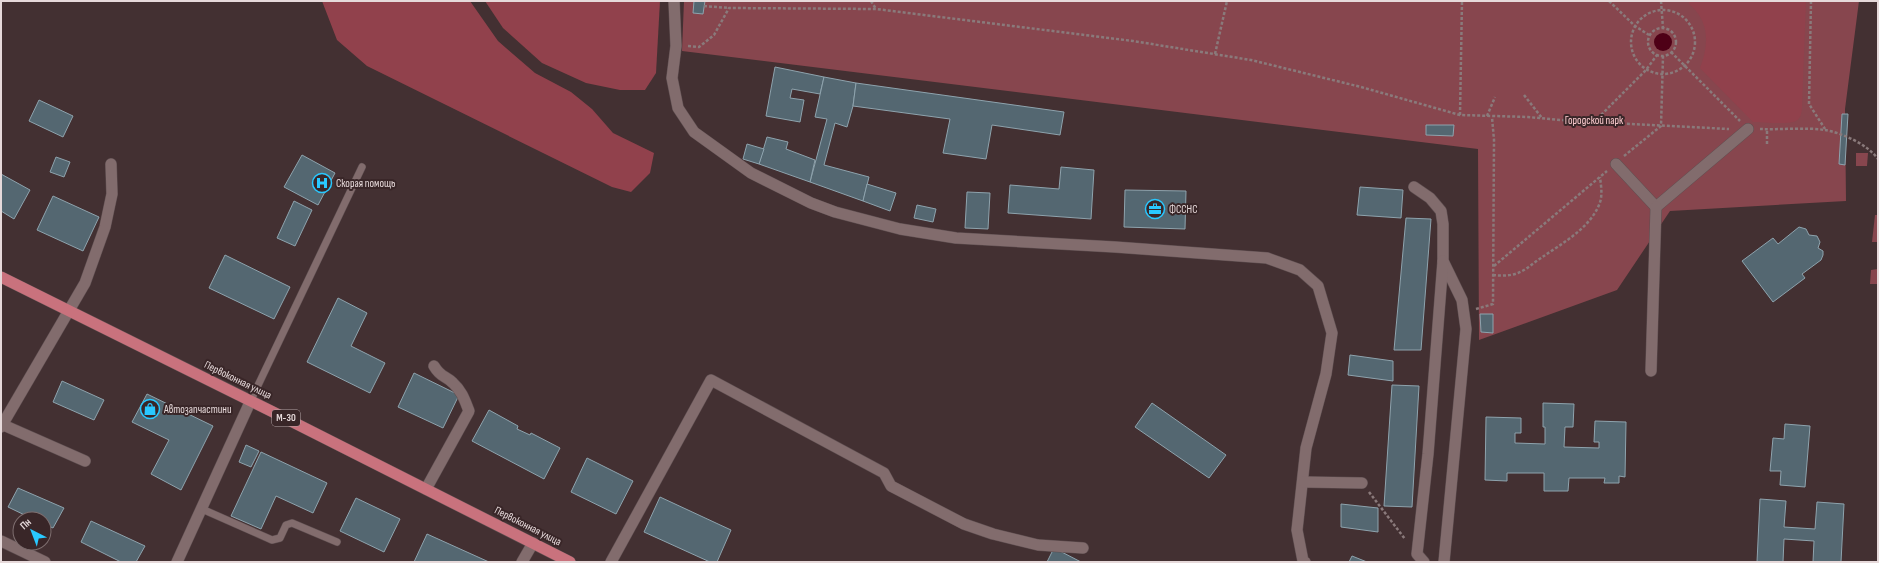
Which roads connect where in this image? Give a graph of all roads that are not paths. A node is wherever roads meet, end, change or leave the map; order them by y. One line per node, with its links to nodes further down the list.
1 (674, 1): 16 (street)
2 (1748, 129): 7 (street)
3 (111, 164): 10 (street)
4 (1616, 164): 7 (street)
5 (362, 167): 13 (lane)
6 (1414, 187): 8 (street)
7 (1656, 207): 12 (street)
8 (1443, 261): 24 (street); 31 (street)
9 (1, 277): 10 (highway, Первоконная улица / М-30)
10 (69, 310): 13 (highway, Первоконная улица / М-30); 14 (street)
11 (434, 366): 18 (street)
12 (1651, 371)
13 (251, 400): 18 (highway, Первоконная улица / М-30); 19 (street)
14 (1, 425): 15 (street)
15 (85, 461)
16 (1304, 482): 17 (street); 30 (street)
17 (1362, 483)
18 (426, 489): 22 (highway, Первоконная улица / М-30)
19 (202, 509): 21 (lane); 26 (street)
20 (1, 540): 25 (street)
21 (336, 542)
22 (533, 543): 27 (street); 28 (highway, Первоконная улица / М-30)
23 (1083, 548): 29 (street)
24 (1421, 558)
25 (44, 562)
26 (177, 562)
27 (522, 562)
28 (570, 562)
29 (611, 562)
30 (1304, 562)
31 (1444, 562)

